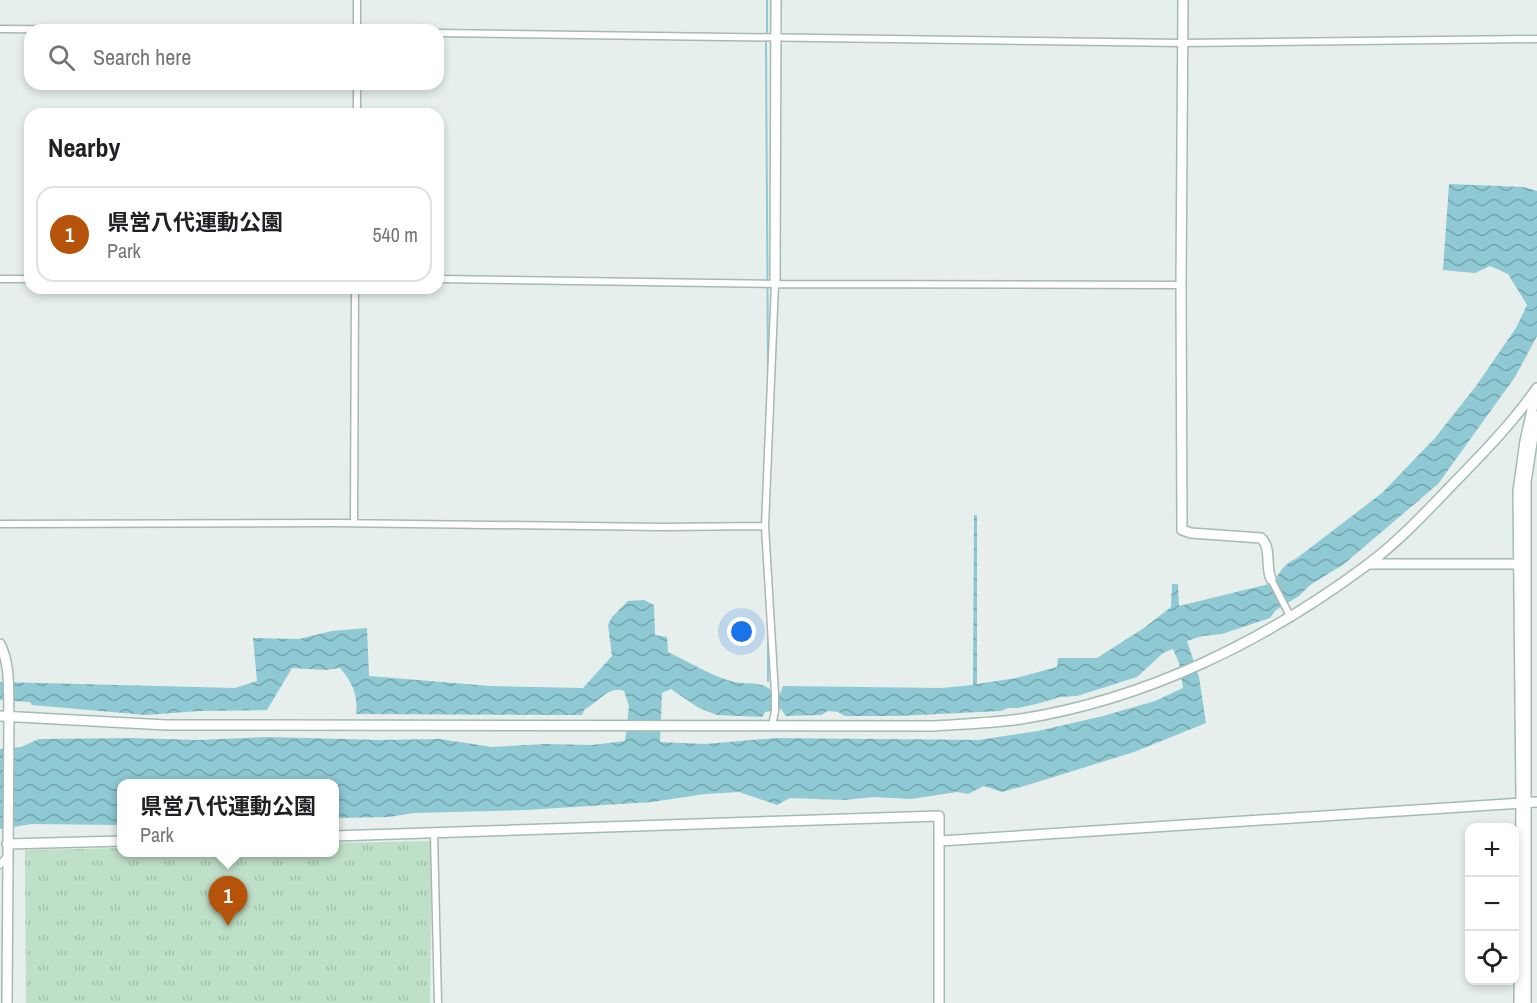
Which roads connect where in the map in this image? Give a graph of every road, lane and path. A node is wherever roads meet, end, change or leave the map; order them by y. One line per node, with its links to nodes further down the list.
1 (357, 0): 4 (street)
2 (776, 0): 8 (street)
3 (1183, 0): 10 (street)
4 (357, 24)
5 (0, 29): 6 (street)
6 (24, 29)
7 (444, 33): 8 (street)
8 (777, 37): 10 (street); 16 (street)
9 (1537, 39): 10 (street)
10 (1182, 43): 17 (street)
11 (357, 90): 12 (street)
12 (357, 108)
13 (0, 279): 14 (street)
14 (24, 279)
15 (444, 279): 16 (street)
16 (771, 284): 17 (street); 23 (street)
17 (1181, 285): 26 (street)
18 (355, 294): 21 (street)
19 (1537, 389): 24 (street); 25 (street)
20 (1537, 414): 31 (street)
21 (354, 523): 22 (street); 23 (street)
22 (0, 524)
23 (765, 526): 30 (street)
24 (1369, 564): 25 (street); 27 (street)
25 (1518, 564): 31 (street)
26 (1271, 579): 27 (street)
27 (1291, 618): 30 (street)
28 (0, 644): 29 (street)
29 (4, 716): 30 (street); 36 (street)
30 (772, 726)
31 (1528, 802): 35 (street); 42 (street); 43 (street)
32 (434, 833): 33 (street); 35 (street); 40 (street)
33 (339, 836)
34 (117, 841): 36 (street)
35 (940, 841): 41 (street)
36 (8, 844): 37 (street)
37 (7, 856): 38 (street); 39 (street)
38 (0, 865)
39 (8, 1003)
40 (438, 1003)
41 (939, 1003)
42 (1519, 1003)
43 (1526, 1003)

